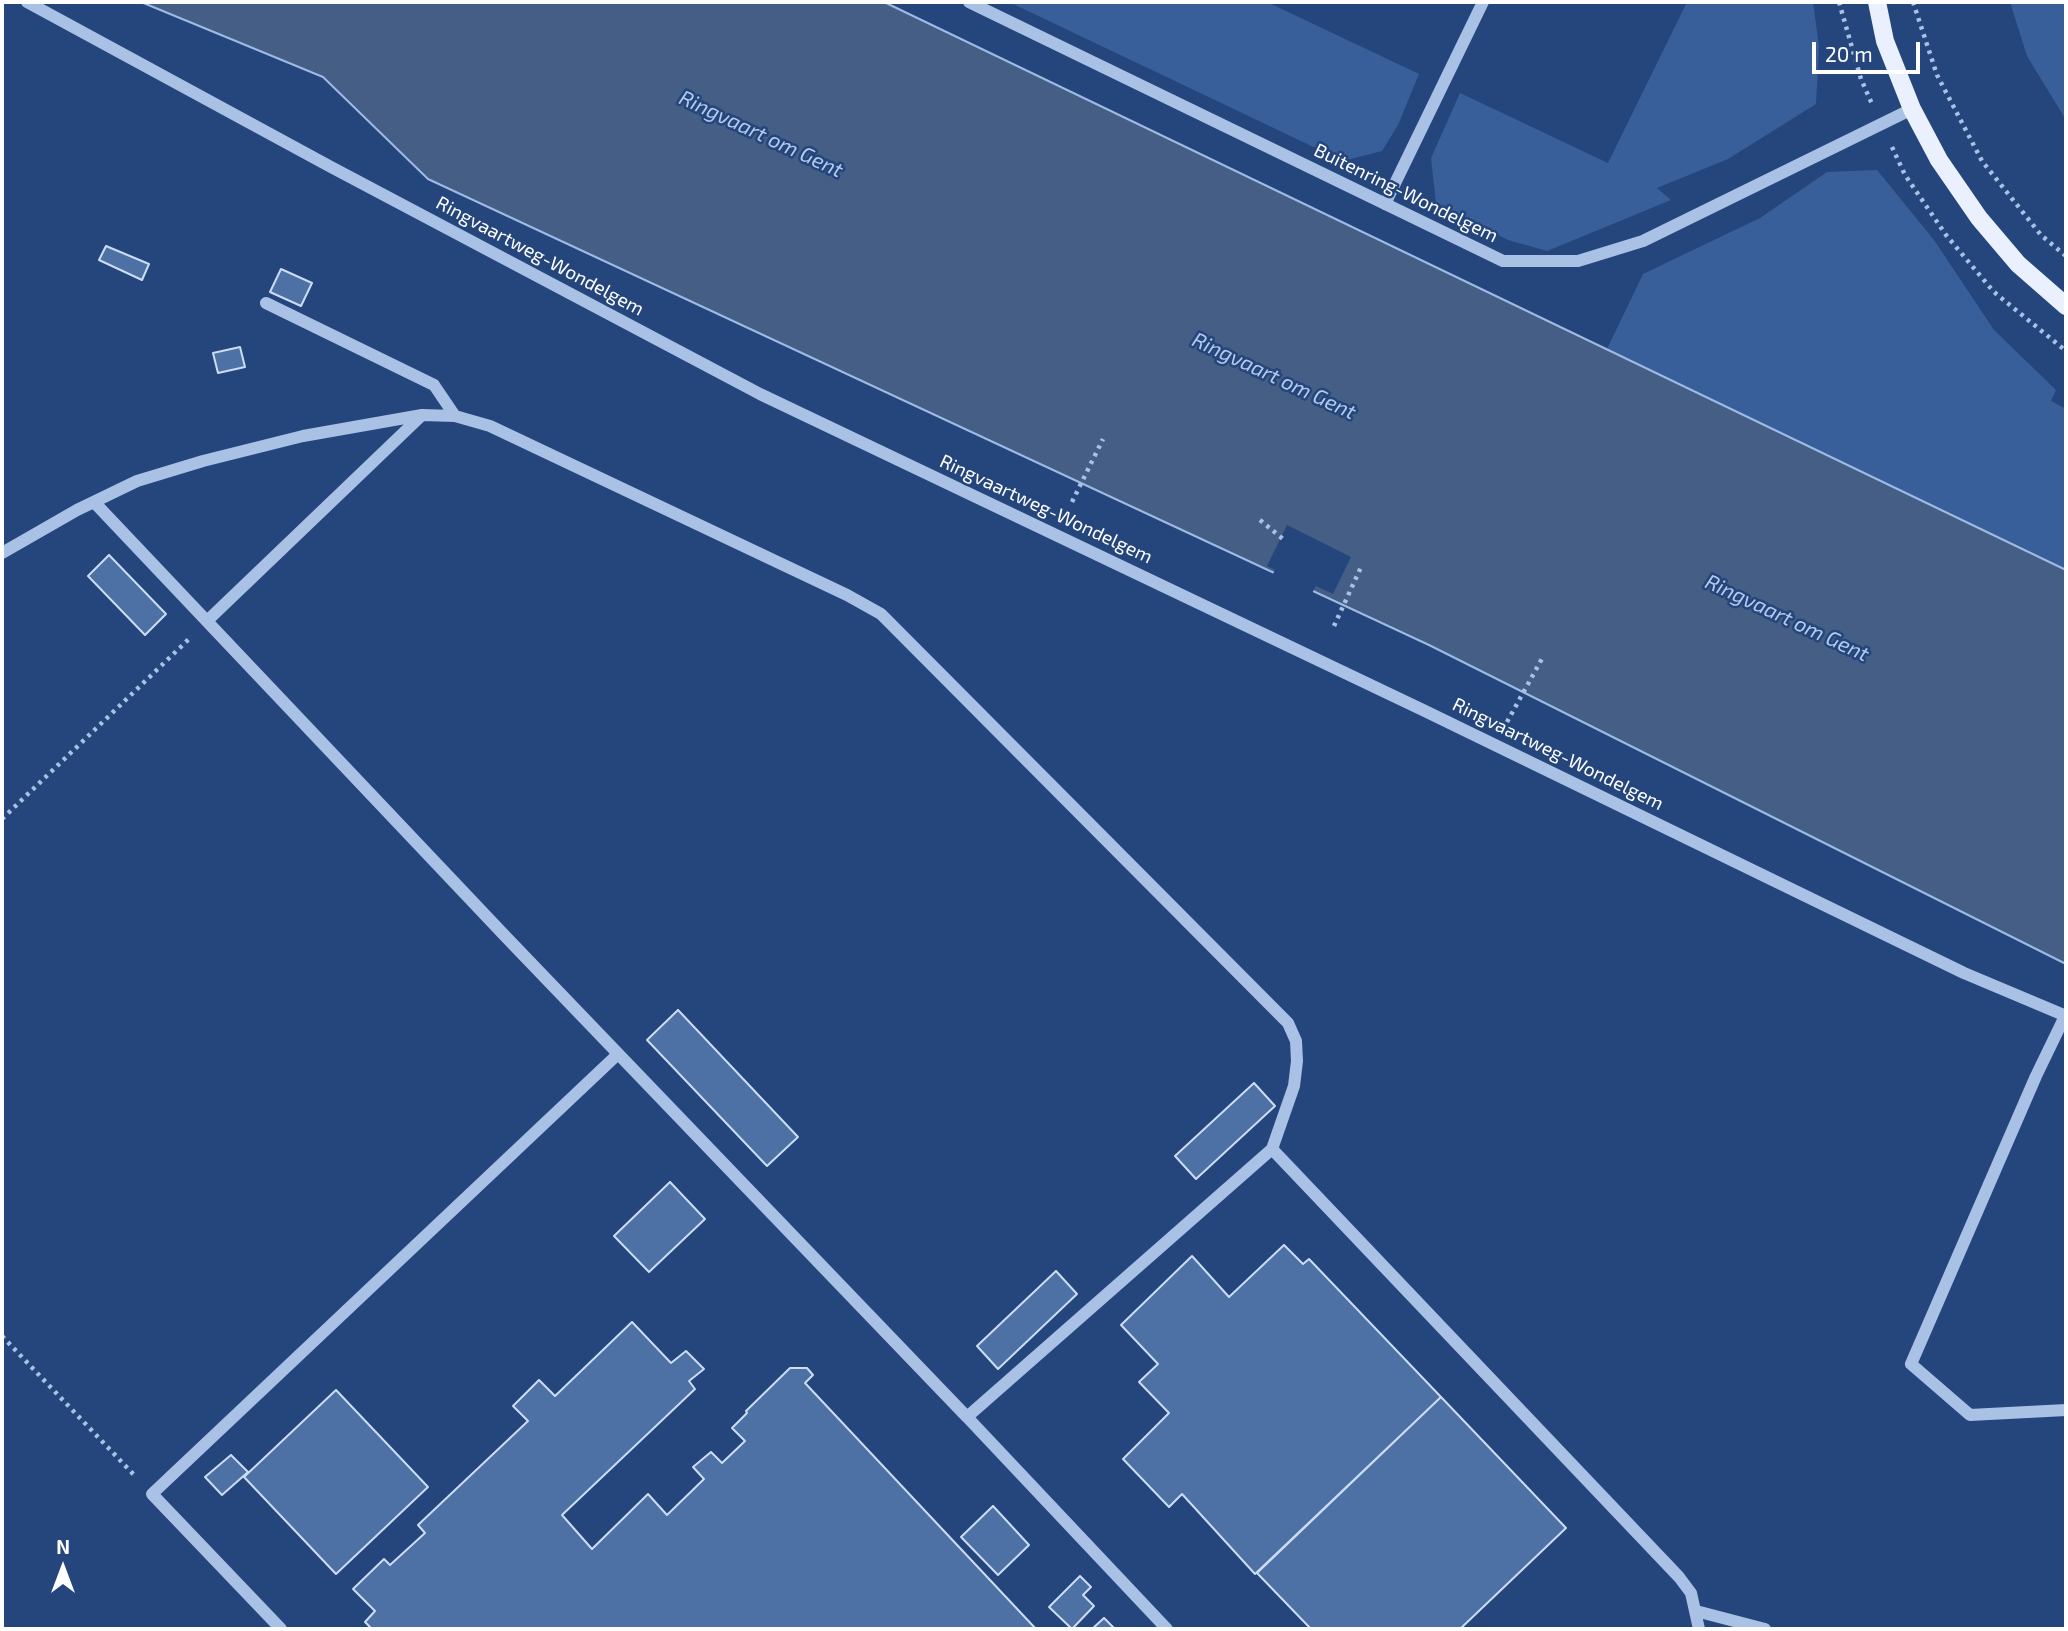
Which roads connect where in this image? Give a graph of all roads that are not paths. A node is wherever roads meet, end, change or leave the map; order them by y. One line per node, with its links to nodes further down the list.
1 (27, 2): 14 (street, Ringvaartweg-Wondelgem)
2 (969, 2): 6 (street, Buitenring-Wondelgem)
3 (1483, 2): 6 (street)
4 (1877, 2): 5 (main road)
5 (1912, 108): 6 (street, Buitenring-Wondelgem); 8 (main road)
6 (1385, 204)
7 (266, 303): 10 (street)
8 (2066, 306)
9 (422, 415): 10 (street); 11 (street); 13 (street)
10 (455, 416): 16 (street)
11 (94, 502): 12 (street); 13 (street)
12 (2, 553)
13 (207, 621): 15 (street)
14 (2065, 1016): 17 (street)
15 (618, 1054): 18 (street); 20 (street)
16 (1272, 1149): 18 (street); 19 (street)
17 (2066, 1410)
18 (967, 1417): 21 (street)
19 (1696, 1611): 22 (street); 23 (street)
20 (281, 1629)
21 (1167, 1629)
22 (1699, 1629)
23 (1765, 1629)

